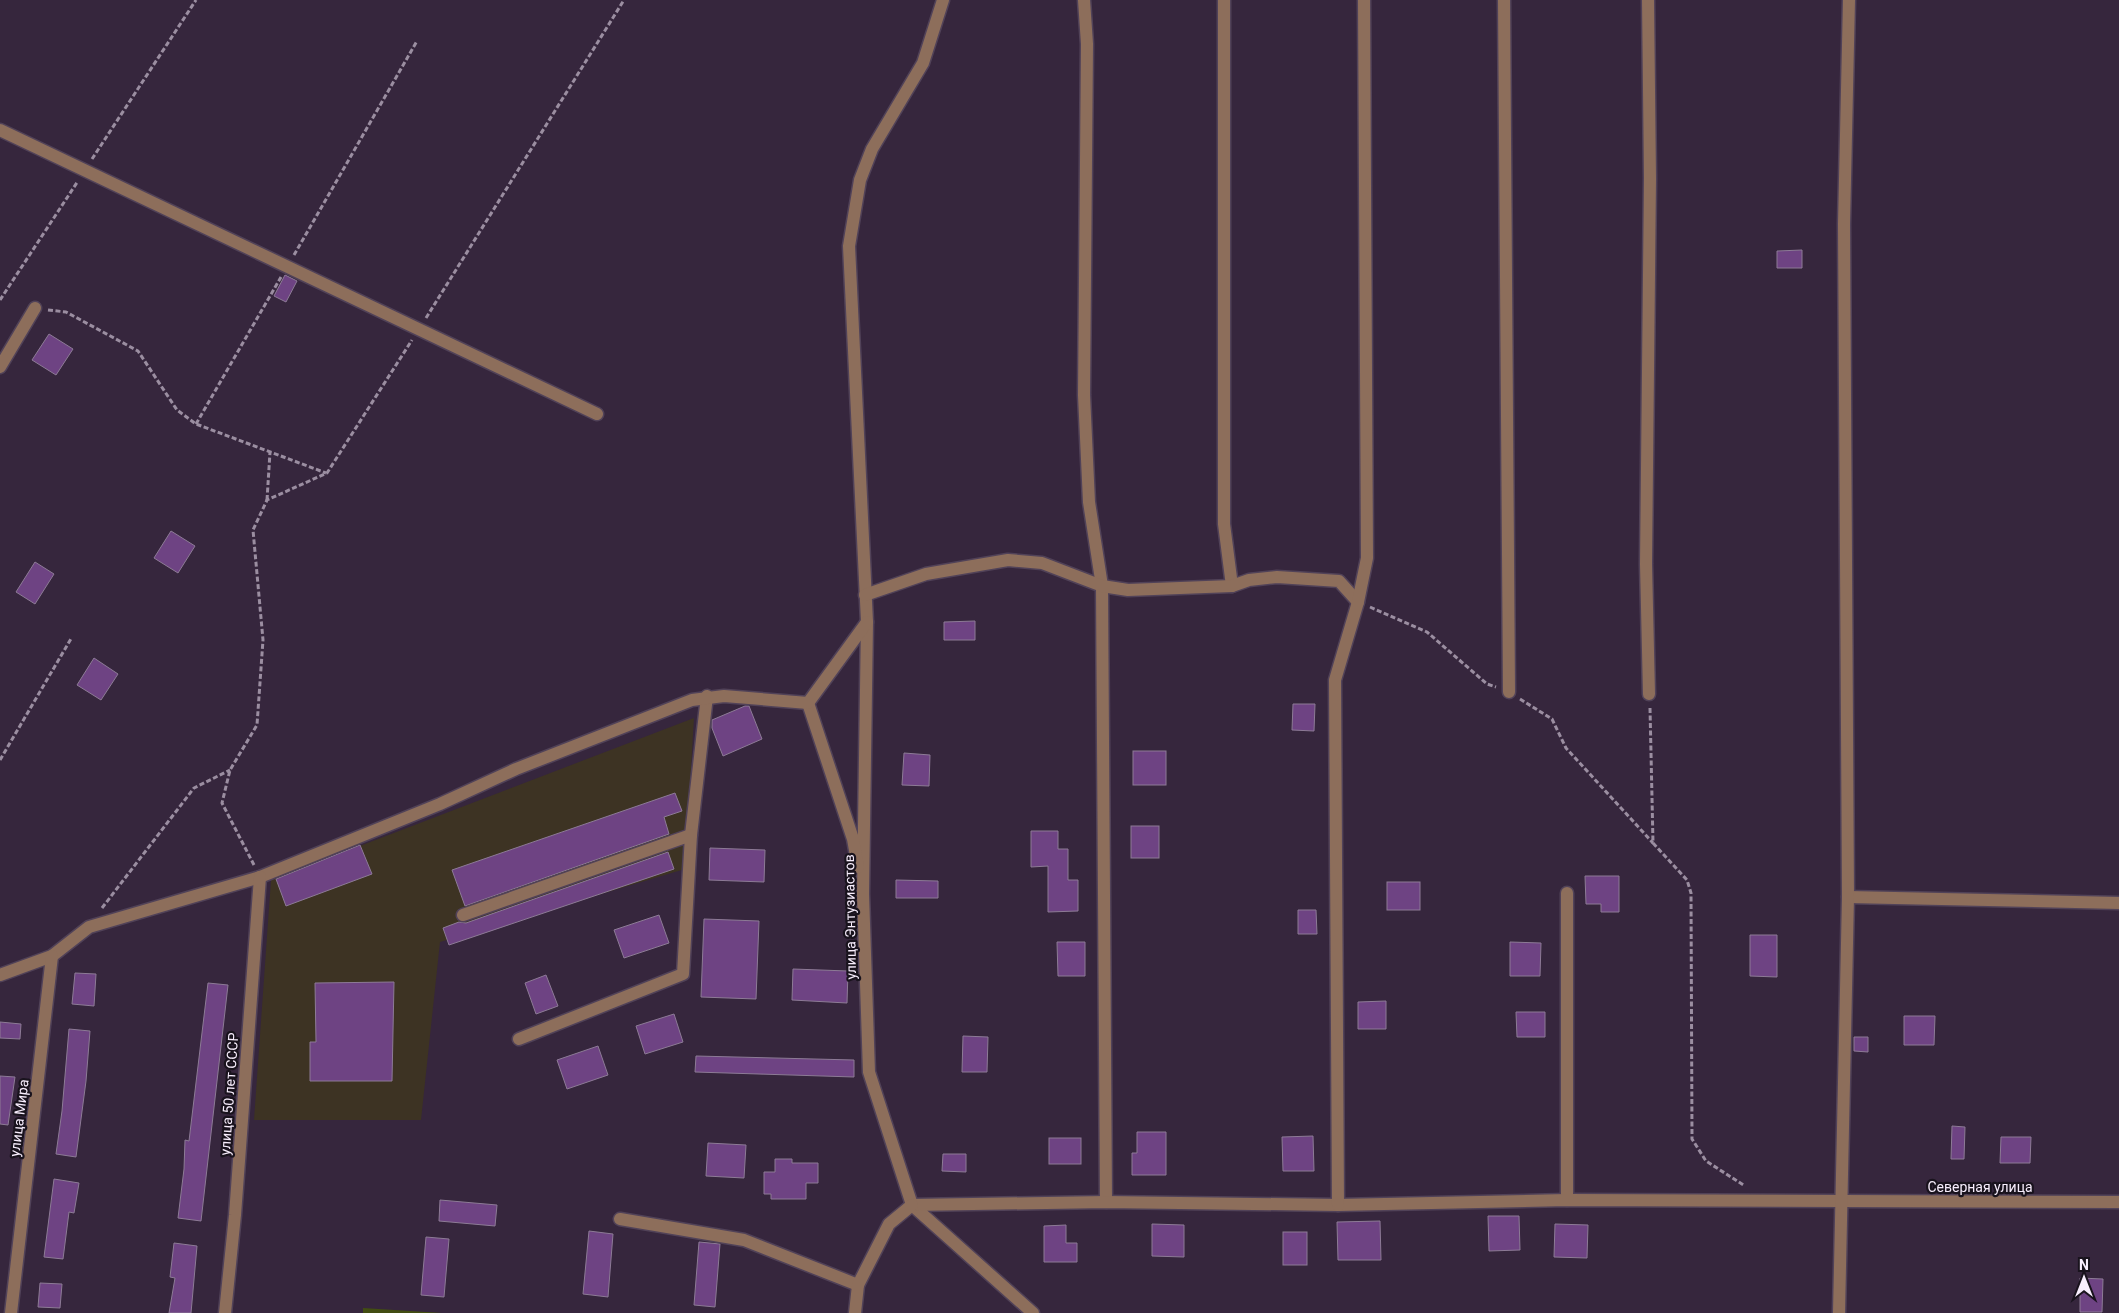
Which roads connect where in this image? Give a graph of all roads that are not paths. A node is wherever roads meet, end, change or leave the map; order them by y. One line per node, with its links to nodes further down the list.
1 (943, 0): 14 (street, улица Энтузиастов)
2 (1084, 0): 12 (street)
3 (1224, 0): 13 (street)
4 (1364, 0): 15 (street)
5 (1504, 0): 17 (street)
6 (1648, 0): 18 (street)
7 (1849, 0): 25 (street)
8 (0, 130): 11 (street)
9 (34, 308): 10 (street)
10 (1, 361)
11 (597, 414)
12 (1102, 586): 13 (street); 14 (street); 32 (street)
13 (1232, 586): 15 (street)
14 (865, 595): 16 (street, улица Энтузиастов)
15 (1358, 602): 36 (street)
16 (867, 622): 20 (street); 24 (street, улица Энтузиастов)
17 (1509, 692)
18 (1649, 694)
19 (707, 696): 20 (street); 21 (street); 22 (street)
20 (808, 703): 24 (street)
21 (691, 835): 27 (street); 30 (street)
22 (260, 877): 28 (street); 40 (street, улица 50 лет СССР)
23 (1567, 892): 31 (street)
24 (864, 894): 35 (street, улица Энтузиастов)
25 (1848, 897): 26 (street); 33 (street)
26 (2119, 904)
27 (463, 916)
28 (52, 956): 29 (street); 39 (street, улица Мира)
29 (0, 975)
30 (518, 1039)
31 (1567, 1200): 33 (street, Северная улица); 36 (street, Северная улица)
32 (1106, 1202): 35 (street, Северная улица); 36 (street, Северная улица)
33 (1842, 1202): 34 (street, Северная улица); 43 (street)
34 (2119, 1202)
35 (912, 1205): 38 (street); 42 (street)
36 (1338, 1205)
37 (620, 1219): 38 (street)
38 (858, 1285): 41 (street)
39 (11, 1313)
40 (225, 1313)
41 (855, 1313)
42 (1033, 1313)
43 (1839, 1313)

